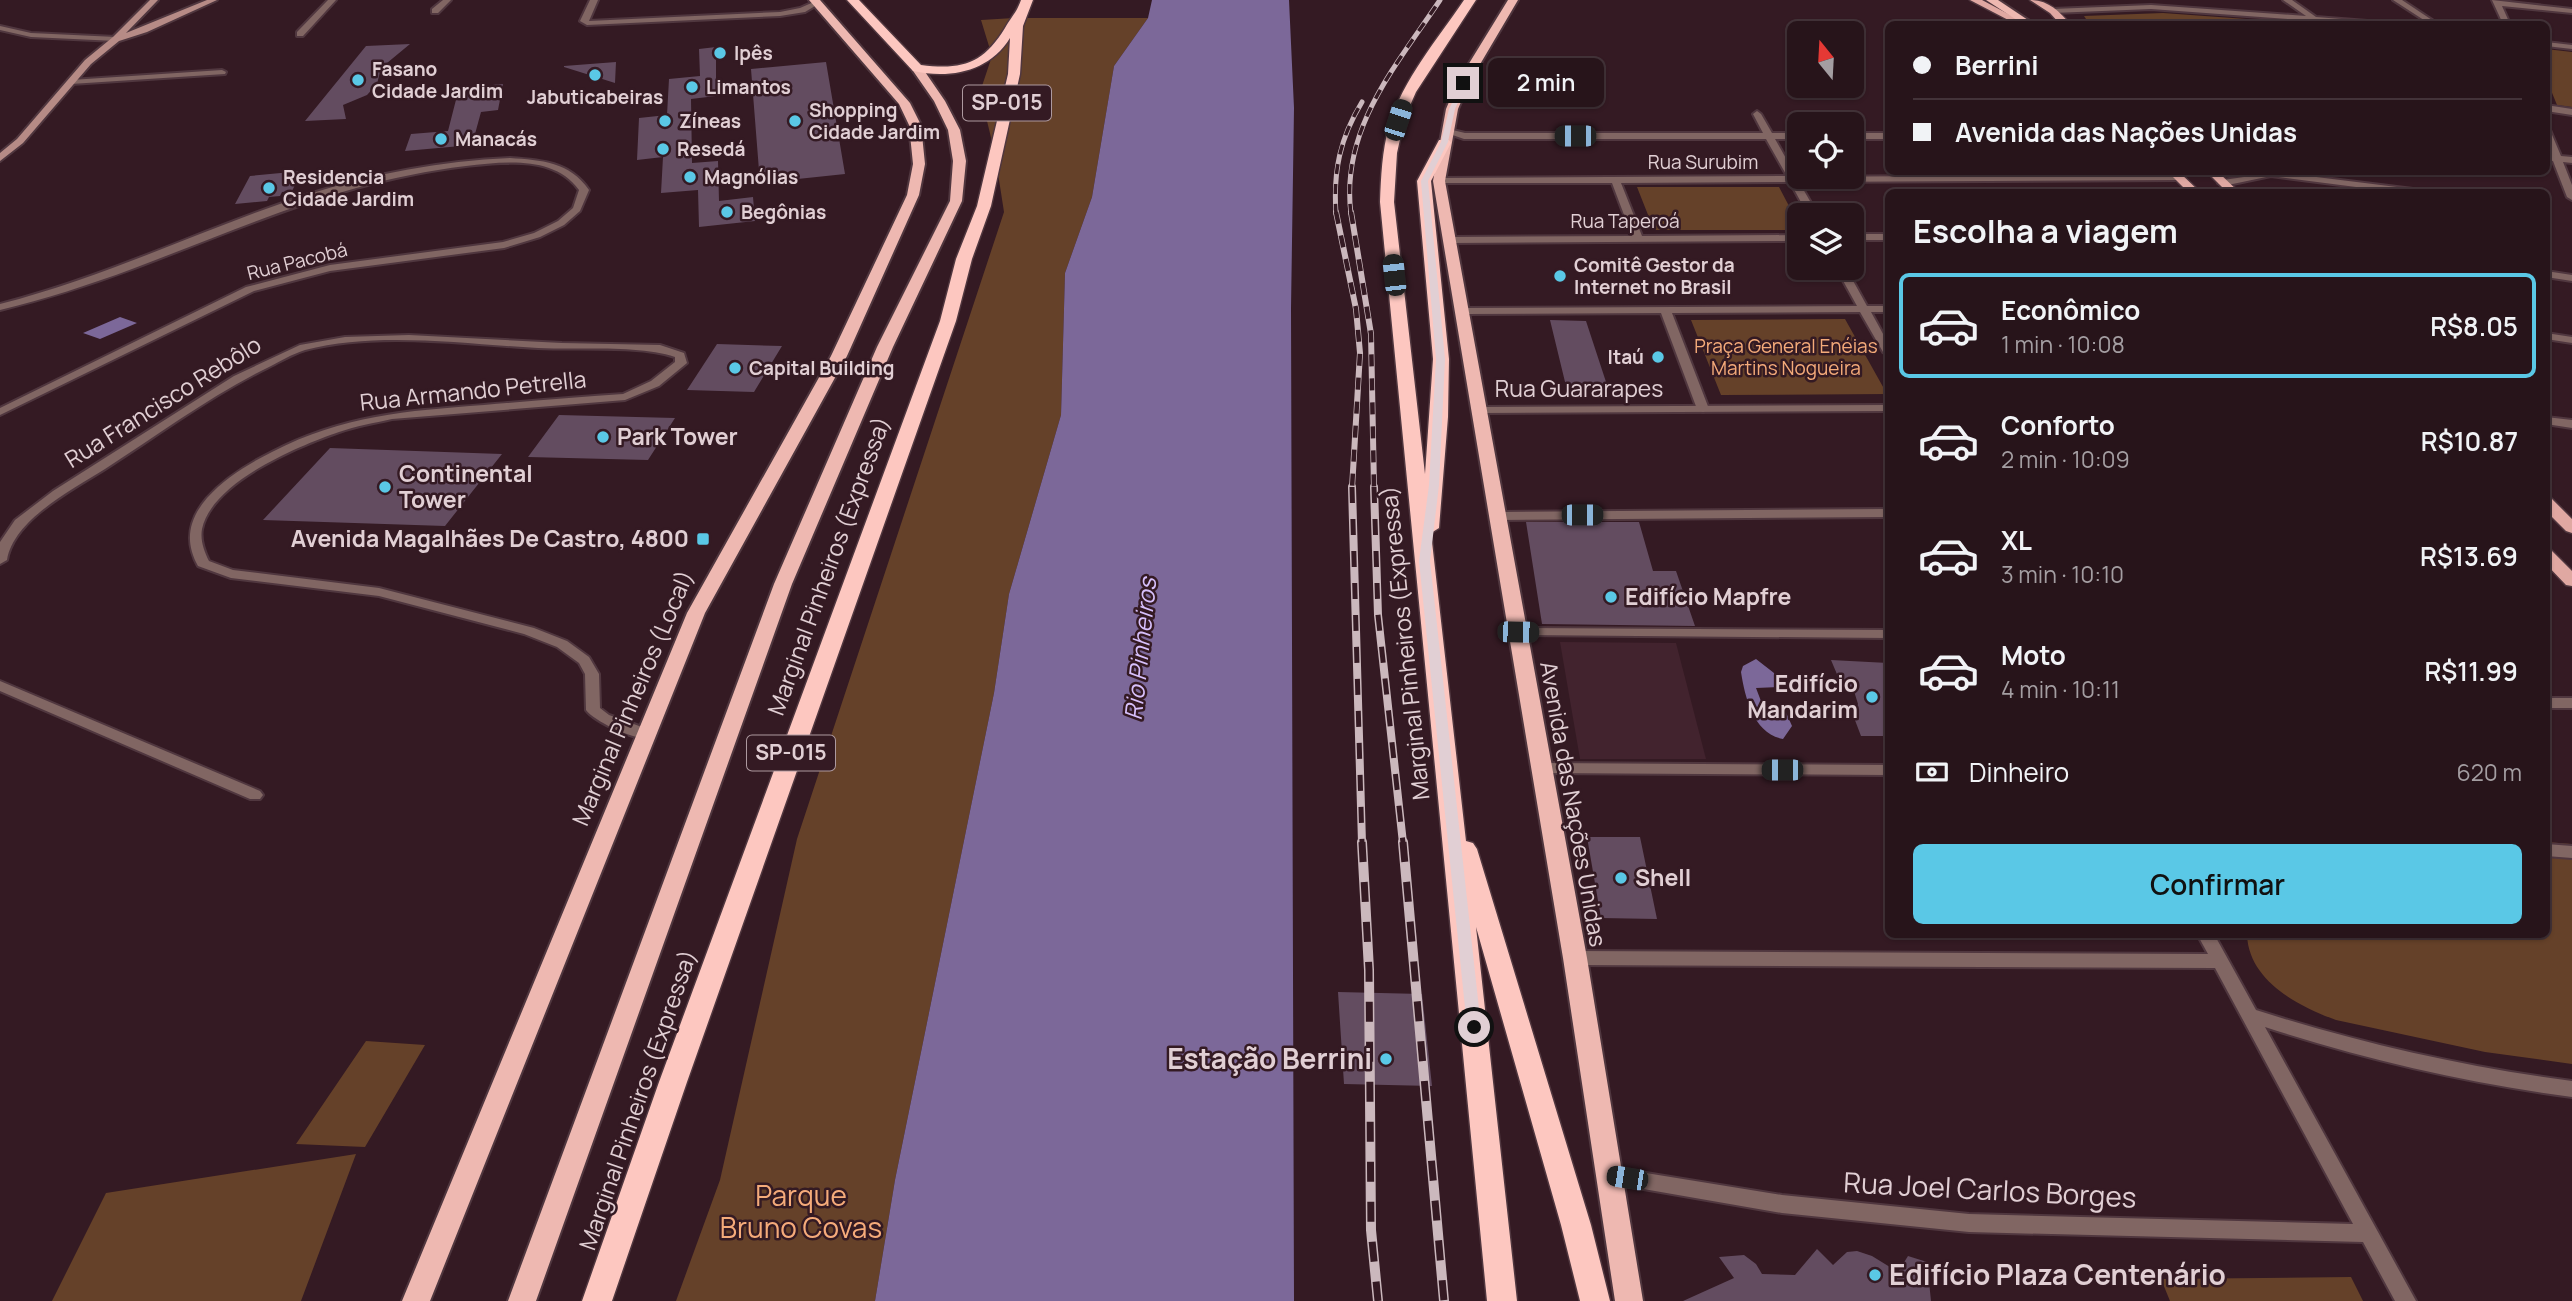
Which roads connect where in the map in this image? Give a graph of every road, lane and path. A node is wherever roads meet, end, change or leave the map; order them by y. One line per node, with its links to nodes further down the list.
1 (155, 0): 31 (main road)
2 (213, 0): 32 (main road)
3 (332, 0): 33 (street)
4 (447, 0): 18 (street)
5 (594, 0): 15 (street)
6 (831, 0): 29 (highway)
7 (853, 0): 37 (highway)
8 (1469, 0): 97 (highway, Marginal Pinheiros (Expressa))
9 (1513, 0): 43 (highway, Avenida das Nações Unidas)
10 (1975, 0): 22 (main road)
11 (1991, 0): 23 (highway)
12 (2035, 0): 19 (main road)
13 (2287, 0): 21 (street)
14 (2397, 0): 27 (street)
15 (815, 1): 29 (highway, Marginal Pinheiros (Local))
16 (2497, 1): 20 (street); 28 (street)
17 (1025, 6): 37 (highway); 120 (highway, Marginal Pinheiros (Expressa) / SP-015)
18 (435, 11)
19 (2053, 11): 21 (street); 24 (main road)
20 (2572, 12)
21 (2312, 17): 25 (street); 26 (street)
22 (2016, 21)
23 (2024, 21)
24 (2062, 21)
25 (2317, 21)
26 (2351, 21)
27 (2429, 21)
28 (2505, 21)
29 (839, 26): 104 (highway, Marginal Pinheiros (Local))
30 (0, 28): 34 (street)
31 (123, 29): 32 (main road); 34 (main road)
32 (144, 30): 34 (main road)
33 (300, 34)
34 (116, 39): 39 (main road)
35 (2550, 44): 36 (street)
36 (2572, 47)
37 (917, 68): 119 (highway)
38 (222, 72): 39 (street)
39 (71, 82): 50 (main road)
40 (2550, 109): 41 (street)
41 (2572, 112)
42 (1757, 114): 44 (street)
43 (1446, 136): 44 (street); 62 (highway, Avenida das Nações Unidas); 97 (highway)
44 (1769, 136): 45 (street); 53 (street)
45 (1787, 136)
46 (1864, 136): 47 (street)
47 (1885, 136)
48 (2550, 140): 51 (street)
49 (2550, 157): 51 (street)
50 (0, 158)
51 (2557, 158): 52 (street); 67 (street)
52 (2572, 160)
53 (1787, 168)
54 (2052, 175): 59 (street, Rua Surubim)
55 (2177, 175): 64 (main road)
56 (2215, 175): 63 (main road)
57 (2285, 175): 58 (street)
58 (2294, 176): 63 (street); 66 (street)
59 (1864, 178)
60 (1615, 179): 61 (street, Rua Surubim); 62 (street, Rua Surubim); 71 (street)
61 (1787, 179)
62 (1439, 181): 72 (highway, Avenida das Nações Unidas)
63 (2223, 183): 65 (main road)
64 (2191, 189)
65 (2230, 189)
66 (2391, 189)
67 (2572, 197)
68 (1787, 237): 71 (street, Rua Taperoá)
69 (1864, 237): 70 (street)
70 (1885, 237)
71 (1639, 238): 72 (street, Rua Taperoá)
72 (1451, 240): 80 (highway, Avenida das Nações Unidas)
73 (2550, 275): 74 (street)
74 (2572, 278)
75 (1848, 280): 77 (street)
76 (0, 307): 88 (street, Rua Pacobá)
77 (1864, 309): 78 (street); 79 (street); 84 (street)
78 (1885, 309)
79 (1665, 310): 80 (street); 86 (street)
80 (1464, 311): 87 (highway, Avenida das Nações Unidas)
81 (2550, 337): 82 (street)
82 (2572, 340)
83 (634, 347): 96 (street, Rua Francisco Rebôlo); 104 (street, Rua Armando Petrella)
84 (1885, 347)
85 (1885, 408): 86 (street, Rua Guararapes)
86 (1703, 409): 87 (street, Rua Guararapes)
87 (1481, 411): 93 (highway, Avenida das Nações Unidas)
88 (0, 412)
89 (2550, 421): 90 (street)
90 (2572, 424)
91 (2550, 506): 94 (main road)
92 (1885, 513): 93 (street)
93 (1499, 516): 99 (highway, Avenida das Nações Unidas)
94 (2572, 528)
95 (2550, 558): 98 (main road)
96 (0, 559)
97 (1424, 561): 108 (highway, Marginal Pinheiros (Expressa))
98 (2572, 581)
99 (1518, 632): 100 (street); 105 (highway, Avenida das Nações Unidas)
100 (1885, 634)
101 (0, 686): 107 (street)
102 (2550, 702): 103 (street)
103 (2572, 703)
104 (645, 734): 118 (highway, Marginal Pinheiros (Local))
105 (1542, 768): 106 (street); 112 (highway, Avenida das Nações Unidas)
106 (1885, 770)
107 (255, 795)
108 (1452, 807): 121 (highway, Marginal Pinheiros (Expressa)); 122 (highway)
109 (2550, 850): 110 (street)
110 (2572, 852)
111 (2207, 938): 113 (street)
112 (1574, 958): 113 (street); 116 (highway, Avenida das Nações Unidas)
113 (2218, 961): 114 (street)
114 (2252, 1016): 115 (street); 117 (street)
115 (2572, 1089)
116 (1609, 1175): 117 (street, Rua Joel Carlos Borges); 123 (highway, Avenida das Nações Unidas)
117 (2370, 1233): 124 (street)
118 (416, 1301)
119 (522, 1301)
120 (597, 1301)
121 (1502, 1301)
122 (1595, 1301)
123 (1629, 1301)
124 (2406, 1301)

